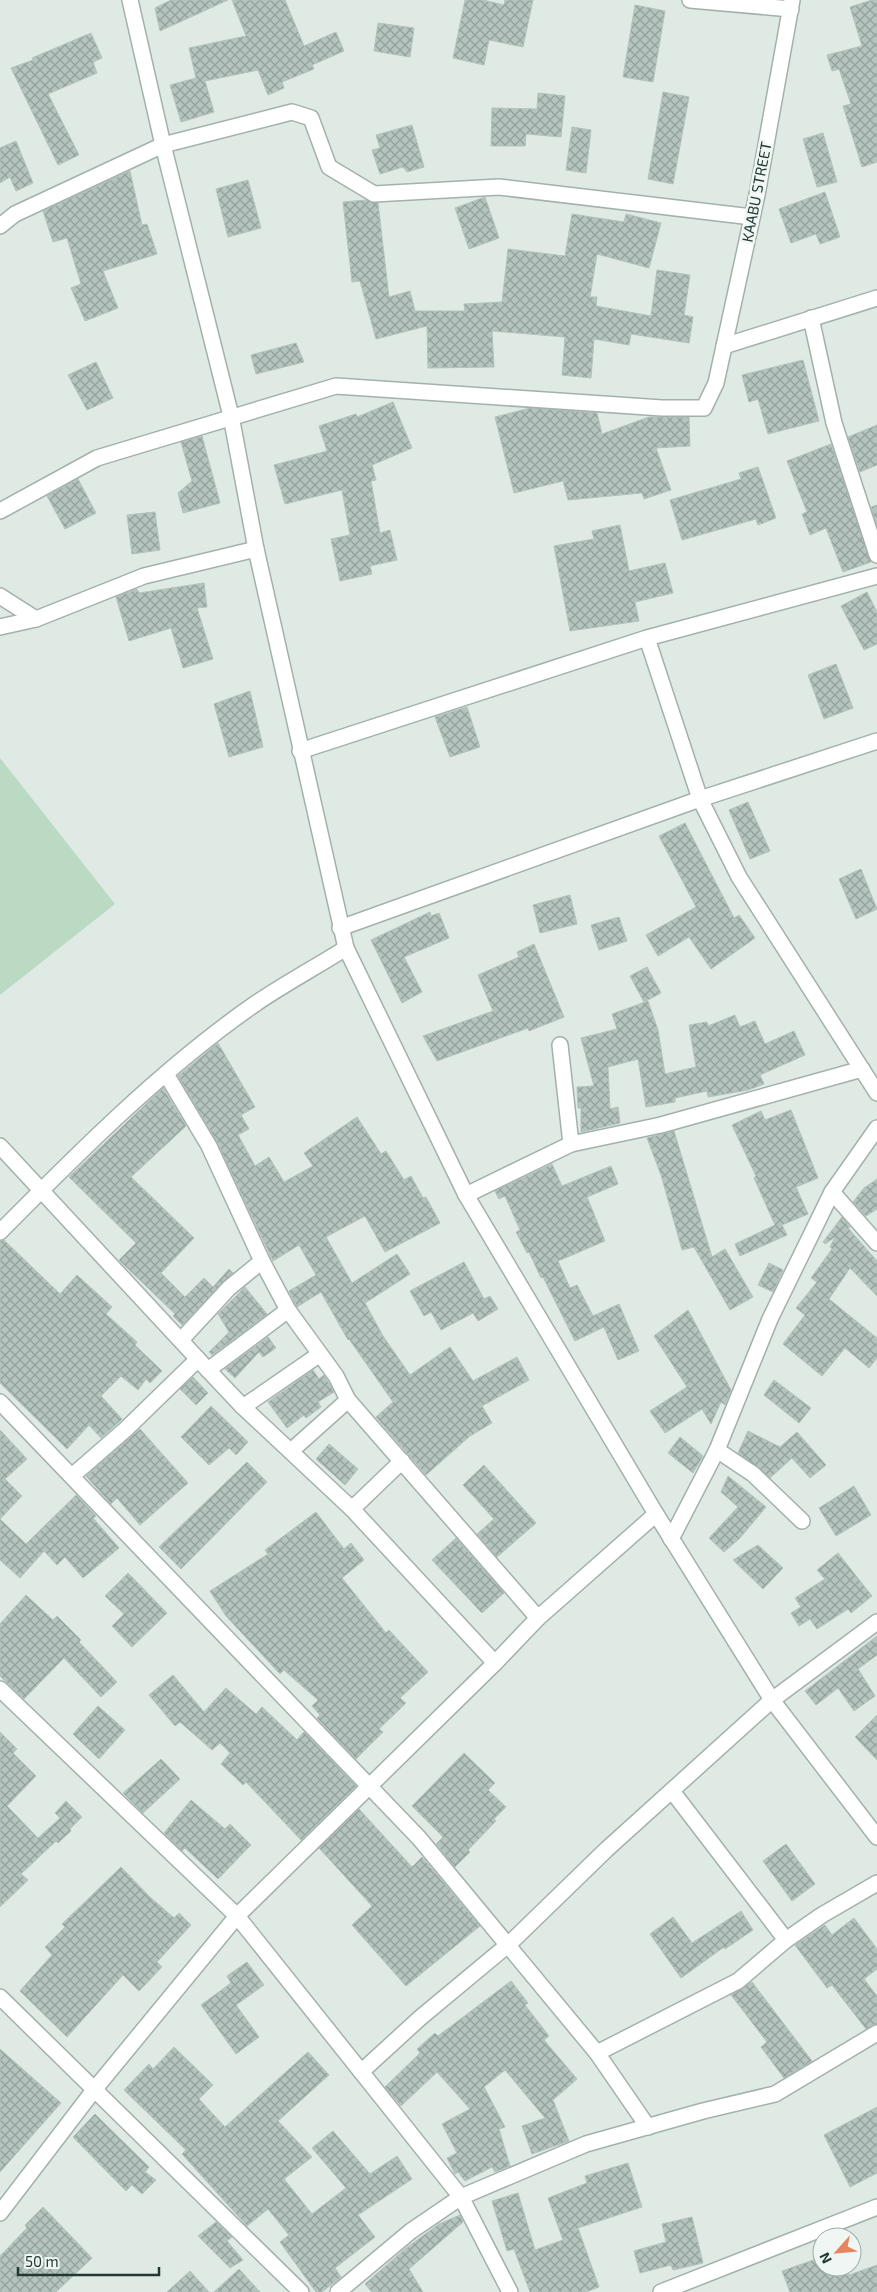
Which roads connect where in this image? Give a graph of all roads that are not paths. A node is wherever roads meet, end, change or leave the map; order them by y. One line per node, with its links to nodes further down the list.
1 (130, 0): 4 (street)
2 (690, 0): 3 (street)
3 (791, 4): 5 (street, KAABU STREET)
4 (163, 145): 5 (street); 6 (street); 10 (street)
5 (752, 217): 9 (street, KAABU STREET)
6 (0, 226)
7 (877, 298): 8 (street)
8 (811, 318): 9 (street); 13 (street)
9 (724, 346): 10 (street, KAABU STREET)
10 (231, 416): 11 (street); 12 (street)
11 (0, 511)
12 (256, 549): 16 (street); 20 (street)
13 (877, 555)
14 (877, 576): 18 (street)
15 (0, 596): 16 (street)
16 (36, 619): 17 (street)
17 (0, 628)
18 (647, 638): 20 (street); 21 (street)
19 (877, 741): 21 (street)
20 (300, 751): 22 (street)
21 (700, 799): 22 (street); 25 (street)
22 (340, 928): 23 (street)
23 (346, 948): 26 (street); 33 (street)
24 (560, 1045): 29 (street)
25 (862, 1069): 27 (street); 29 (street)
26 (166, 1074): 31 (street); 36 (street)
27 (877, 1093)
28 (877, 1128): 32 (street)
29 (571, 1144): 33 (street)
30 (0, 1146): 31 (street)
31 (42, 1190): 34 (street); 38 (street)
32 (832, 1192): 35 (street); 44 (street)
33 (466, 1195): 49 (street)
34 (0, 1232)
35 (877, 1242)
36 (262, 1261): 37 (street); 38 (street)
37 (288, 1310): 39 (street); 40 (street)
38 (181, 1340): 40 (street)
39 (320, 1354): 41 (street); 43 (street)
40 (203, 1365): 43 (street); 47 (street)
41 (348, 1400): 45 (street); 46 (street)
42 (0, 1402): 47 (street)
43 (243, 1406): 45 (street)
44 (717, 1450): 50 (street); 51 (street)
45 (291, 1451): 48 (street)
46 (402, 1461): 48 (street); 52 (street)
47 (72, 1476): 57 (street)
48 (352, 1509): 54 (street)
49 (656, 1514): 51 (street); 52 (street)
50 (802, 1520)
51 (671, 1539): 56 (street)
52 (538, 1618): 54 (street)
53 (877, 1622): 56 (street)
54 (495, 1663): 57 (street)
55 (0, 1689): 61 (street)
56 (772, 1700): 58 (street); 59 (street)
57 (370, 1786): 61 (street); 63 (street)
58 (672, 1791): 62 (street); 63 (street)
59 (877, 1838)
60 (877, 1883): 62 (street)
61 (237, 1916): 67 (street); 68 (street)
62 (786, 1940): 66 (street)
63 (509, 1944): 66 (street); 67 (street)
64 (0, 1996): 68 (street)
65 (877, 2033): 69 (street)
66 (597, 2053): 69 (street)
67 (361, 2072): 70 (street)
68 (94, 2090): 72 (street); 73 (street)
69 (648, 2127): 70 (street)
70 (461, 2197): 74 (street); 75 (street)
71 (877, 2207): 76 (street)
72 (0, 2214)
73 (301, 2292)
74 (338, 2292)
75 (510, 2292)
76 (661, 2292)

